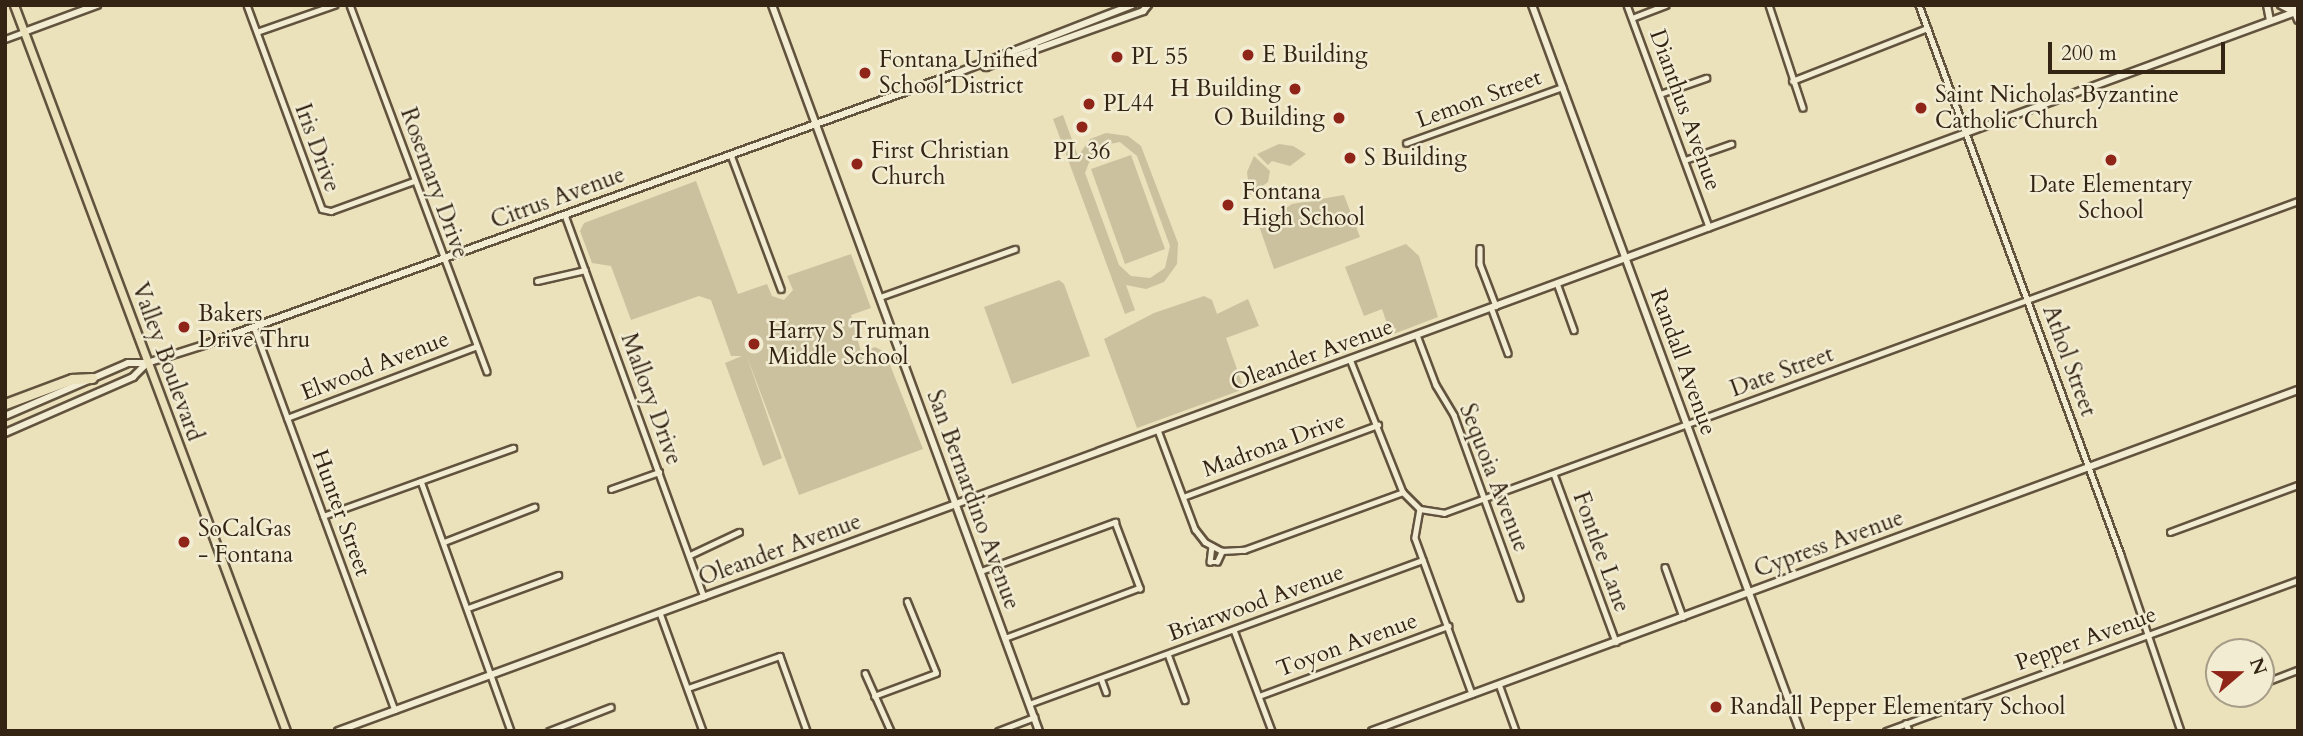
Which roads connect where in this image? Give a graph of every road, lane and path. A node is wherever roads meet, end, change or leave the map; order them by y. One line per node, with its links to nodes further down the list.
1 (14, 5): 21 (main road, Valley Boulevard)
2 (97, 5): 21 (street)
3 (247, 5): 22 (street, Iris Drive)
4 (334, 5): 22 (street)
5 (351, 5): 36 (street, Rosemary Drive)
6 (772, 5): 30 (street, San Bernardino Avenue)
7 (1132, 5): 24 (street, Citrus Avenue)
8 (1148, 5): 24 (street, Citrus Avenue)
9 (1532, 5): 27 (street, Randall Avenue)
10 (1627, 5): 17 (street, Dianthus Avenue)
11 (1666, 5): 17 (street)
12 (1769, 5): 26 (street)
13 (1919, 5): 20 (street, Athol Street)
14 (2267, 5): 19 (street)
15 (2281, 5): 16 (street)
16 (2295, 9): 18 (street); 19 (street, Oleander Avenue)
17 (1632, 18): 28 (street, Dianthus Avenue)
18 (2298, 20)
19 (2270, 21): 31 (street, Oleander Avenue)
20 (1927, 28): 26 (street); 31 (street, Athol Street)
21 (24, 32): 23 (street); 57 (main road, Valley Boulevard)
22 (257, 32): 36 (street, Iris Drive)
23 (5, 39)
24 (981, 64): 30 (street, Citrus Avenue)
25 (1706, 78): 28 (street)
26 (1792, 81): 29 (street)
27 (1563, 87): 32 (street, Lemon Street); 43 (street, Randall Avenue)
28 (1660, 94): 35 (street, Dianthus Avenue)
29 (1803, 108)
30 (816, 124): 34 (street, Citrus Avenue); 48 (street, San Bernardino Avenue)
31 (1966, 133): 39 (street, Oleander Avenue); 49 (street, Athol Street)
32 (1406, 143)
33 (1731, 144): 35 (street)
34 (731, 155): 38 (street, Citrus Avenue); 47 (street)
35 (1685, 160): 39 (street, Dianthus Avenue)
36 (414, 181): 42 (street, Rosemary Drive)
37 (2298, 201): 49 (street, Date Street)
38 (565, 214): 42 (street, Citrus Avenue); 44 (street, Mallory Drive)
39 (1709, 227): 43 (street, Oleander Avenue)
40 (1480, 248): 50 (street)
41 (1015, 249): 48 (street)
42 (443, 258): 51 (street, Citrus Avenue); 54 (street, Rosemary Drive)
43 (1626, 258): 46 (street, Oleander Avenue); 65 (street, Randall Avenue)
44 (585, 270): 45 (street); 70 (street, Mallory Drive)
45 (537, 281)
46 (1557, 283): 50 (street, Oleander Avenue); 52 (street)
47 (781, 289)
48 (880, 298): 78 (street, San Bernardino Avenue)
49 (2027, 299): 65 (street, Date Street); 69 (street, Athol Street)
50 (1493, 307): 53 (street, Oleander Avenue); 55 (street)
51 (254, 327): 57 (street, Citrus Avenue); 63 (street, Hunter Street)
52 (1574, 330)
53 (1417, 335): 56 (street, Oleander Avenue); 77 (street, Sequoia Avenue)
54 (475, 347): 58 (street, Rosemary Drive); 63 (street, Elwood Avenue)
55 (1508, 353)
56 (1350, 359): 64 (street); 66 (street, Oleander Avenue)
57 (147, 363): 59 (street, Citrus Avenue); 67 (street, Citrus Avenue); 123 (main road, Valley Boulevard)
58 (487, 371)
59 (92, 378): 61 (highway); 62 (street, Citrus Avenue)
60 (2298, 390): 69 (street, Cypress Avenue)
61 (5, 404)
62 (5, 416)
63 (287, 418): 81 (street, Hunter Street)
64 (1378, 425): 75 (street); 76 (street, Madrona Drive)
65 (1688, 425): 71 (street, Date Street); 93 (street, Randall Avenue)
66 (1158, 430): 76 (street); 78 (street, Oleander Avenue)
67 (5, 433)
68 (513, 448): 72 (street)
69 (2089, 467): 93 (street, Cypress Avenue); 102 (street, Athol Street)
70 (659, 472): 74 (street); 87 (street, Mallory Drive)
71 (1554, 474): 77 (street, Date Street); 104 (street, Fontlee Lane)
72 (421, 481): 81 (street); 84 (street)
73 (2298, 485): 83 (street)
74 (611, 489)
75 (1403, 492): 80 (street); 86 (street)
76 (1183, 497): 85 (street)
77 (1485, 499): 80 (street, Date Street); 95 (street, Sequoia Avenue)
78 (957, 505): 90 (street, San Bernardino Avenue); 94 (street, Oleander Avenue)
79 (534, 508): 84 (street)
80 (1420, 509): 88 (street)
81 (323, 516): 120 (street, Hunter Street)
82 (740, 532): 87 (street)
83 (2171, 532)
84 (444, 542): 97 (street)
85 (1212, 546): 86 (street); 86 (street)
86 (1222, 551)
87 (690, 555): 94 (street, Mallory Drive)
88 (1423, 559): 100 (street); 101 (street, Briarwood Avenue)
89 (1665, 567): 99 (street)
90 (981, 571): 103 (street, San Bernardino Avenue); 103 (street)
91 (558, 575): 97 (street)
92 (2298, 580): 102 (street, Pepper Avenue)
93 (1750, 592): 99 (street, Cypress Avenue); 135 (street, Randall Avenue)
94 (704, 596): 98 (street, Oleander Avenue)
95 (1520, 597)
96 (907, 602): 115 (street)
97 (468, 608): 108 (street)
98 (660, 612): 108 (street, Oleander Avenue); 112 (street)
99 (1683, 617): 104 (street, Cypress Avenue)
100 (1448, 626): 114 (street); 116 (street, Toyon Avenue)
101 (1234, 630): 105 (street, Briarwood Avenue); 116 (street)
102 (2148, 635): 122 (street, Pepper Avenue); 138 (street, Athol Street)
103 (1006, 638): 118 (street, San Bernardino Avenue)
104 (1616, 642): 111 (street, Cypress Avenue)
105 (1168, 654): 109 (street, Briarwood Avenue); 117 (street)
106 (2298, 670): 110 (street)
107 (865, 673): 115 (street)
108 (491, 675): 120 (street, Oleander Avenue); 125 (street)
109 (1101, 678): 113 (street); 118 (street, Briarwood Avenue)
110 (2275, 679)
111 (1499, 684): 114 (street, Cypress Avenue); 134 (street)
112 (688, 688): 127 (street); 128 (street)
113 (1106, 692)
114 (1472, 694): 133 (street, Cypress Avenue)
115 (874, 696): 129 (street)
116 (1259, 696): 132 (street)
117 (1185, 700)
118 (1029, 704): 121 (street, San Bernardino Avenue)
119 (611, 707): 126 (street)
120 (395, 710): 124 (street, Oleander Avenue)
121 (1034, 717): 130 (street); 131 (street, San Bernardino Avenue)
122 (1906, 723): 136 (street, Pepper Avenue); 137 (street)
123 (286, 731)
124 (338, 731)
125 (511, 731)
126 (550, 731)
127 (703, 731)
128 (807, 731)
129 (891, 731)
130 (998, 731)
131 (1039, 731)
132 (1272, 731)
133 (1372, 731)
134 (1516, 731)
135 (1801, 731)
136 (1886, 731)
137 (1909, 731)
138 (2181, 731)

